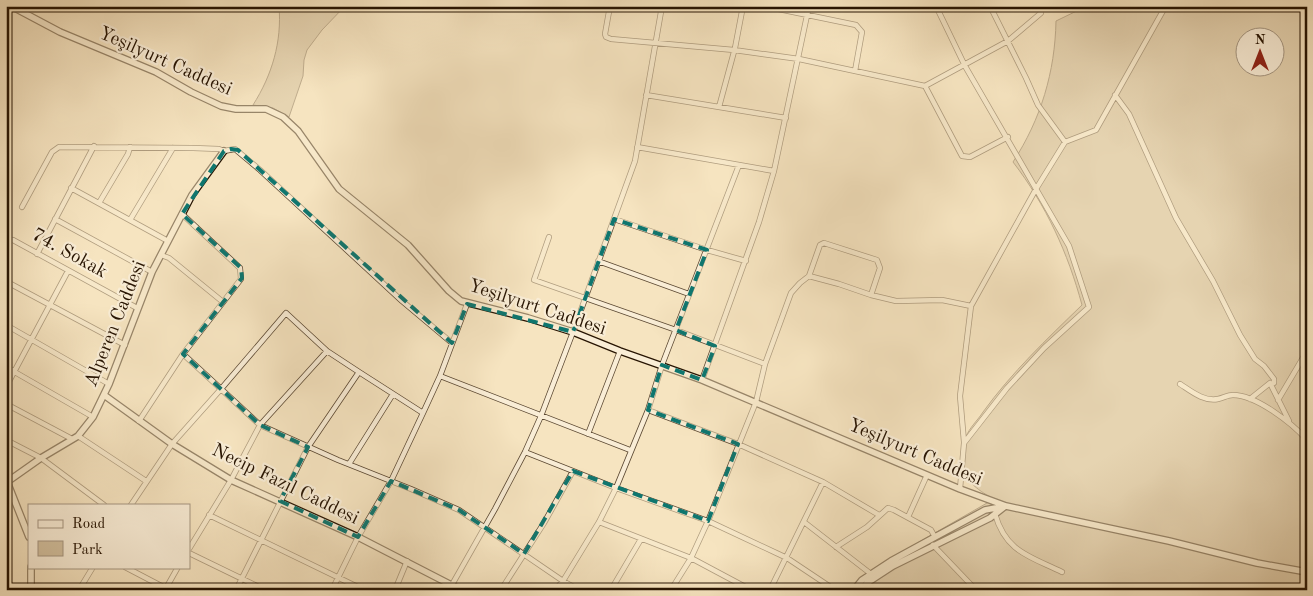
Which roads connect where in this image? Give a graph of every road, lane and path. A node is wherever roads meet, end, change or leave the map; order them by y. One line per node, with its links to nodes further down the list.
1 (11, 6): 56 (street, Yeşilyurt Caddesi)
2 (610, 6): 13 (street)
3 (662, 6): 13 (street)
4 (743, 6): 14 (street)
5 (764, 6): 11 (street)
6 (809, 6): 11 (street)
7 (936, 6): 16 (street)
8 (990, 6): 12 (street)
9 (1041, 6): 12 (street)
10 (1164, 9): 20 (street)
11 (808, 14): 15 (street); 17 (street)
12 (1008, 41): 16 (street); 24 (street)
13 (656, 44): 14 (street); 19 (street)
14 (734, 50): 15 (street); 21 (street)
15 (798, 59): 17 (street); 22 (street)
16 (966, 66): 18 (street); 23 (street)
17 (855, 71): 18 (street)
18 (925, 86): 23 (street)
19 (646, 95): 21 (street); 27 (street)
20 (1115, 96): 24 (street); 80 (street)
21 (718, 107): 22 (street)
22 (786, 118): 31 (street)
23 (1008, 137): 33 (street)
24 (1065, 142): 33 (street)
25 (94, 146): 26 (street); 32 (street); 35 (street)
26 (130, 147): 28 (street); 34 (street)
27 (637, 147): 30 (street); 38 (street)
28 (173, 148): 29 (street); 39 (street)
29 (224, 152): 36 (street, Alperen Caddesi); 64 (street)
30 (739, 165): 31 (street); 43 (street)
31 (774, 171): 47 (street)
32 (71, 188): 34 (street); 37 (street)
33 (1036, 189): 58 (street); 101 (street)
34 (99, 203): 39 (street)
35 (22, 207)
36 (182, 214): 42 (street, Alperen Caddesi); 55 (street)
37 (55, 219): 44 (street); 49 (street)
38 (614, 219): 43 (street); 46 (street)
39 (130, 220): 42 (street)
40 (549, 237): 54 (street)
41 (13, 240): 44 (street, 74. Sokak)
42 (168, 241): 45 (street, Alperen Caddesi)
43 (707, 250): 47 (street); 52 (street)
44 (37, 254): 48 (street, 74. Sokak)
45 (161, 255): 49 (street, Alperen Caddesi); 55 (street)
46 (598, 261): 52 (street); 54 (street)
47 (746, 261): 66 (street)
48 (68, 271): 57 (street); 59 (street, 74. Sokak)
49 (152, 272): 59 (street, Alperen Caddesi)
50 (809, 276): 53 (street); 53 (street); 71 (street)
51 (7, 282): 57 (street)
52 (689, 294): 61 (street)
53 (871, 296): 58 (street)
54 (585, 298): 61 (street); 62 (street)
55 (224, 302): 70 (street)
56 (468, 304): 62 (street, Yeşilyurt Caddesi); 64 (street)
57 (50, 305): 63 (street); 65 (street)
58 (971, 306): 101 (street)
59 (137, 308): 65 (street, Alperen Caddesi)
60 (6, 325): 63 (street)
61 (676, 330): 66 (street); 72 (street)
62 (573, 332): 68 (street, Yeşilyurt Caddesi); 92 (street)
63 (32, 339): 74 (street); 78 (street)
64 (452, 343): 76 (street)
65 (125, 345): 78 (street, Alperen Caddesi)
66 (715, 346): 71 (street); 77 (street)
67 (327, 351): 75 (street); 82 (street); 95 (street)
68 (620, 351): 72 (street, Yeşilyurt Caddesi); 96 (street)
69 (1307, 351): 86 (street)
70 (183, 354): 82 (street); 93 (street)
71 (765, 364): 87 (street)
72 (662, 365): 77 (street, Yeşilyurt Caddesi); 89 (street)
73 (6, 368): 74 (street)
74 (14, 372): 81 (street); 91 (street)
75 (359, 372): 83 (street); 104 (street)
76 (440, 376): 90 (street); 92 (street)
77 (702, 380): 87 (street, Yeşilyurt Caddesi)
78 (109, 384): 84 (street, Alperen Caddesi)
79 (1180, 384): 85 (street)
80 (1271, 386): 85 (street); 86 (street)
81 (6, 387)
82 (221, 388): 95 (street); 102 (street)
83 (393, 394): 90 (street); 108 (street)
84 (104, 395): 91 (street, Alperen Caddesi); 93 (street, Necip Fazıl Caddesi)
85 (1250, 398): 94 (street)
86 (1278, 400): 94 (street)
87 (756, 402): 103 (street); 110 (street, Yeşilyurt Caddesi)
88 (6, 404): 99 (street)
89 (648, 410): 103 (street); 105 (street)
90 (423, 413): 114 (street)
91 (93, 416): 97 (street, Alperen Caddesi)
92 (541, 416): 96 (street); 106 (street)
93 (139, 420): 102 (street, Necip Fazıl Caddesi)
94 (1289, 422): 100 (street)
95 (260, 425): 104 (street); 112 (street)
96 (588, 434): 105 (street)
97 (78, 436): 99 (street, Alperen Caddesi); 113 (street)
98 (6, 440): 107 (street)
99 (72, 440): 107 (street, Alperen Caddesi)
100 (1307, 440)
101 (964, 443): 117 (street)
102 (172, 444): 112 (street, Necip Fazıl Caddesi); 113 (street)
103 (738, 444): 115 (street); 126 (street)
104 (308, 447): 108 (street); 118 (street)
105 (630, 450): 116 (street)
106 (525, 452): 109 (street); 129 (street)
107 (41, 458): 111 (street, Alperen Caddesi); 119 (street)
108 (349, 464): 114 (street)
109 (573, 471): 116 (street); 139 (street)
110 (927, 475): 117 (street, Yeşilyurt Caddesi); 125 (street)
111 (7, 480): 130 (street)
112 (231, 480): 118 (street, Necip Fazıl Caddesi); 123 (street)
113 (146, 481): 120 (street)
114 (391, 481): 129 (street); 131 (street)
115 (823, 482): 124 (street); 128 (street)
116 (616, 488): 126 (street); 127 (street)
117 (960, 489): 121 (street, Yeşilyurt Caddesi)
118 (280, 501): 131 (street, Necip Fazıl Caddesi); 134 (street)
119 (103, 504)
120 (132, 504)
121 (1006, 506): 122 (street); 132 (street); 148 (street, Yeşilyurt Caddesi)
122 (995, 514): 135 (street); 147 (street)
123 (209, 515): 134 (street); 137 (street)
124 (879, 515): 125 (street); 136 (street)
125 (908, 517): 132 (street)
126 (708, 521): 140 (street); 141 (street)
127 (599, 522): 133 (street); 152 (street)
128 (804, 522): 136 (street); 141 (street)
129 (485, 527): 139 (street); 154 (street)
130 (28, 534)
131 (358, 537): 142 (street, Necip Fazıl Caddesi); 150 (street)
132 (936, 537): 149 (street)
133 (641, 539): 140 (street); 169 (street)
134 (261, 541): 150 (street); 151 (street)
135 (933, 546): 175 (street); 176 (street)
136 (836, 547): 149 (street)
137 (190, 549)
138 (190, 552): 151 (street)
139 (524, 554): 152 (street); 166 (street)
140 (690, 558): 155 (street); 171 (street)
141 (787, 558): 172 (street); 173 (street)
142 (407, 561): 154 (street, Necip Fazıl Caddesi); 164 (street)
143 (31, 568): 157 (street)
144 (92, 568): 153 (street)
145 (127, 568): 156 (street)
146 (177, 568): 156 (street)
147 (1062, 572)
148 (1307, 572)
149 (871, 574): 174 (street)
150 (338, 576): 162 (street); 163 (street)
151 (242, 579): 160 (street); 161 (street)
152 (563, 581): 167 (street); 168 (street)
153 (83, 584): 158 (street); 159 (street)
154 (451, 587): 165 (street, Necip Fazıl Caddesi)
155 (672, 588): 170 (street)
156 (166, 589)
157 (31, 590)
158 (79, 590)
159 (90, 590)
160 (236, 590)
161 (264, 590)
162 (332, 590)
163 (364, 590)
164 (394, 590)
165 (461, 590)
166 (501, 590)
167 (555, 590)
168 (579, 590)
169 (611, 590)
170 (680, 590)
171 (751, 590)
172 (770, 590)
173 (835, 590)
174 (854, 590)
175 (861, 590)
176 (976, 590)

